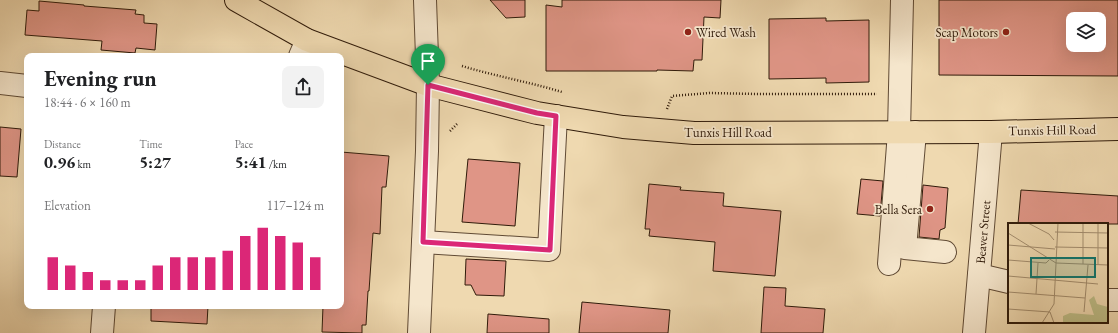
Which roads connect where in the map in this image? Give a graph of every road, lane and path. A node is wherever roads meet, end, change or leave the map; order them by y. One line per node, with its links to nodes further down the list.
1 (236, 0): 4 (main road, Tunxis Hill Road)
2 (425, 0): 9 (street)
3 (902, 0): 12 (street)
4 (304, 48): 5 (main road, Tunxis Hill Road)
5 (321, 53)
6 (344, 60): 9 (main road, Tunxis Hill Road)
7 (462, 66): 11 (path)
8 (0, 83): 10 (street)
9 (428, 85): 14 (main road, Tunxis Hill Road); 18 (street)
10 (24, 86)
11 (563, 93)
12 (900, 103): 13 (path); 16 (street)
13 (666, 111)
14 (556, 116): 16 (main road, Tunxis Hill Road); 18 (street)
15 (1118, 129): 17 (main road, Tunxis Hill Road)
16 (907, 132): 17 (main road, Tunxis Hill Road); 19 (street); 20 (street)
17 (991, 132): 21 (street, Beaver Street)
18 (423, 242): 25 (street)
19 (945, 252)
20 (889, 264)
21 (979, 276): 22 (street); 26 (street, Beaver Street)
22 (1008, 282)
23 (104, 309): 24 (street)
24 (102, 333)
25 (420, 333)
26 (974, 333)

